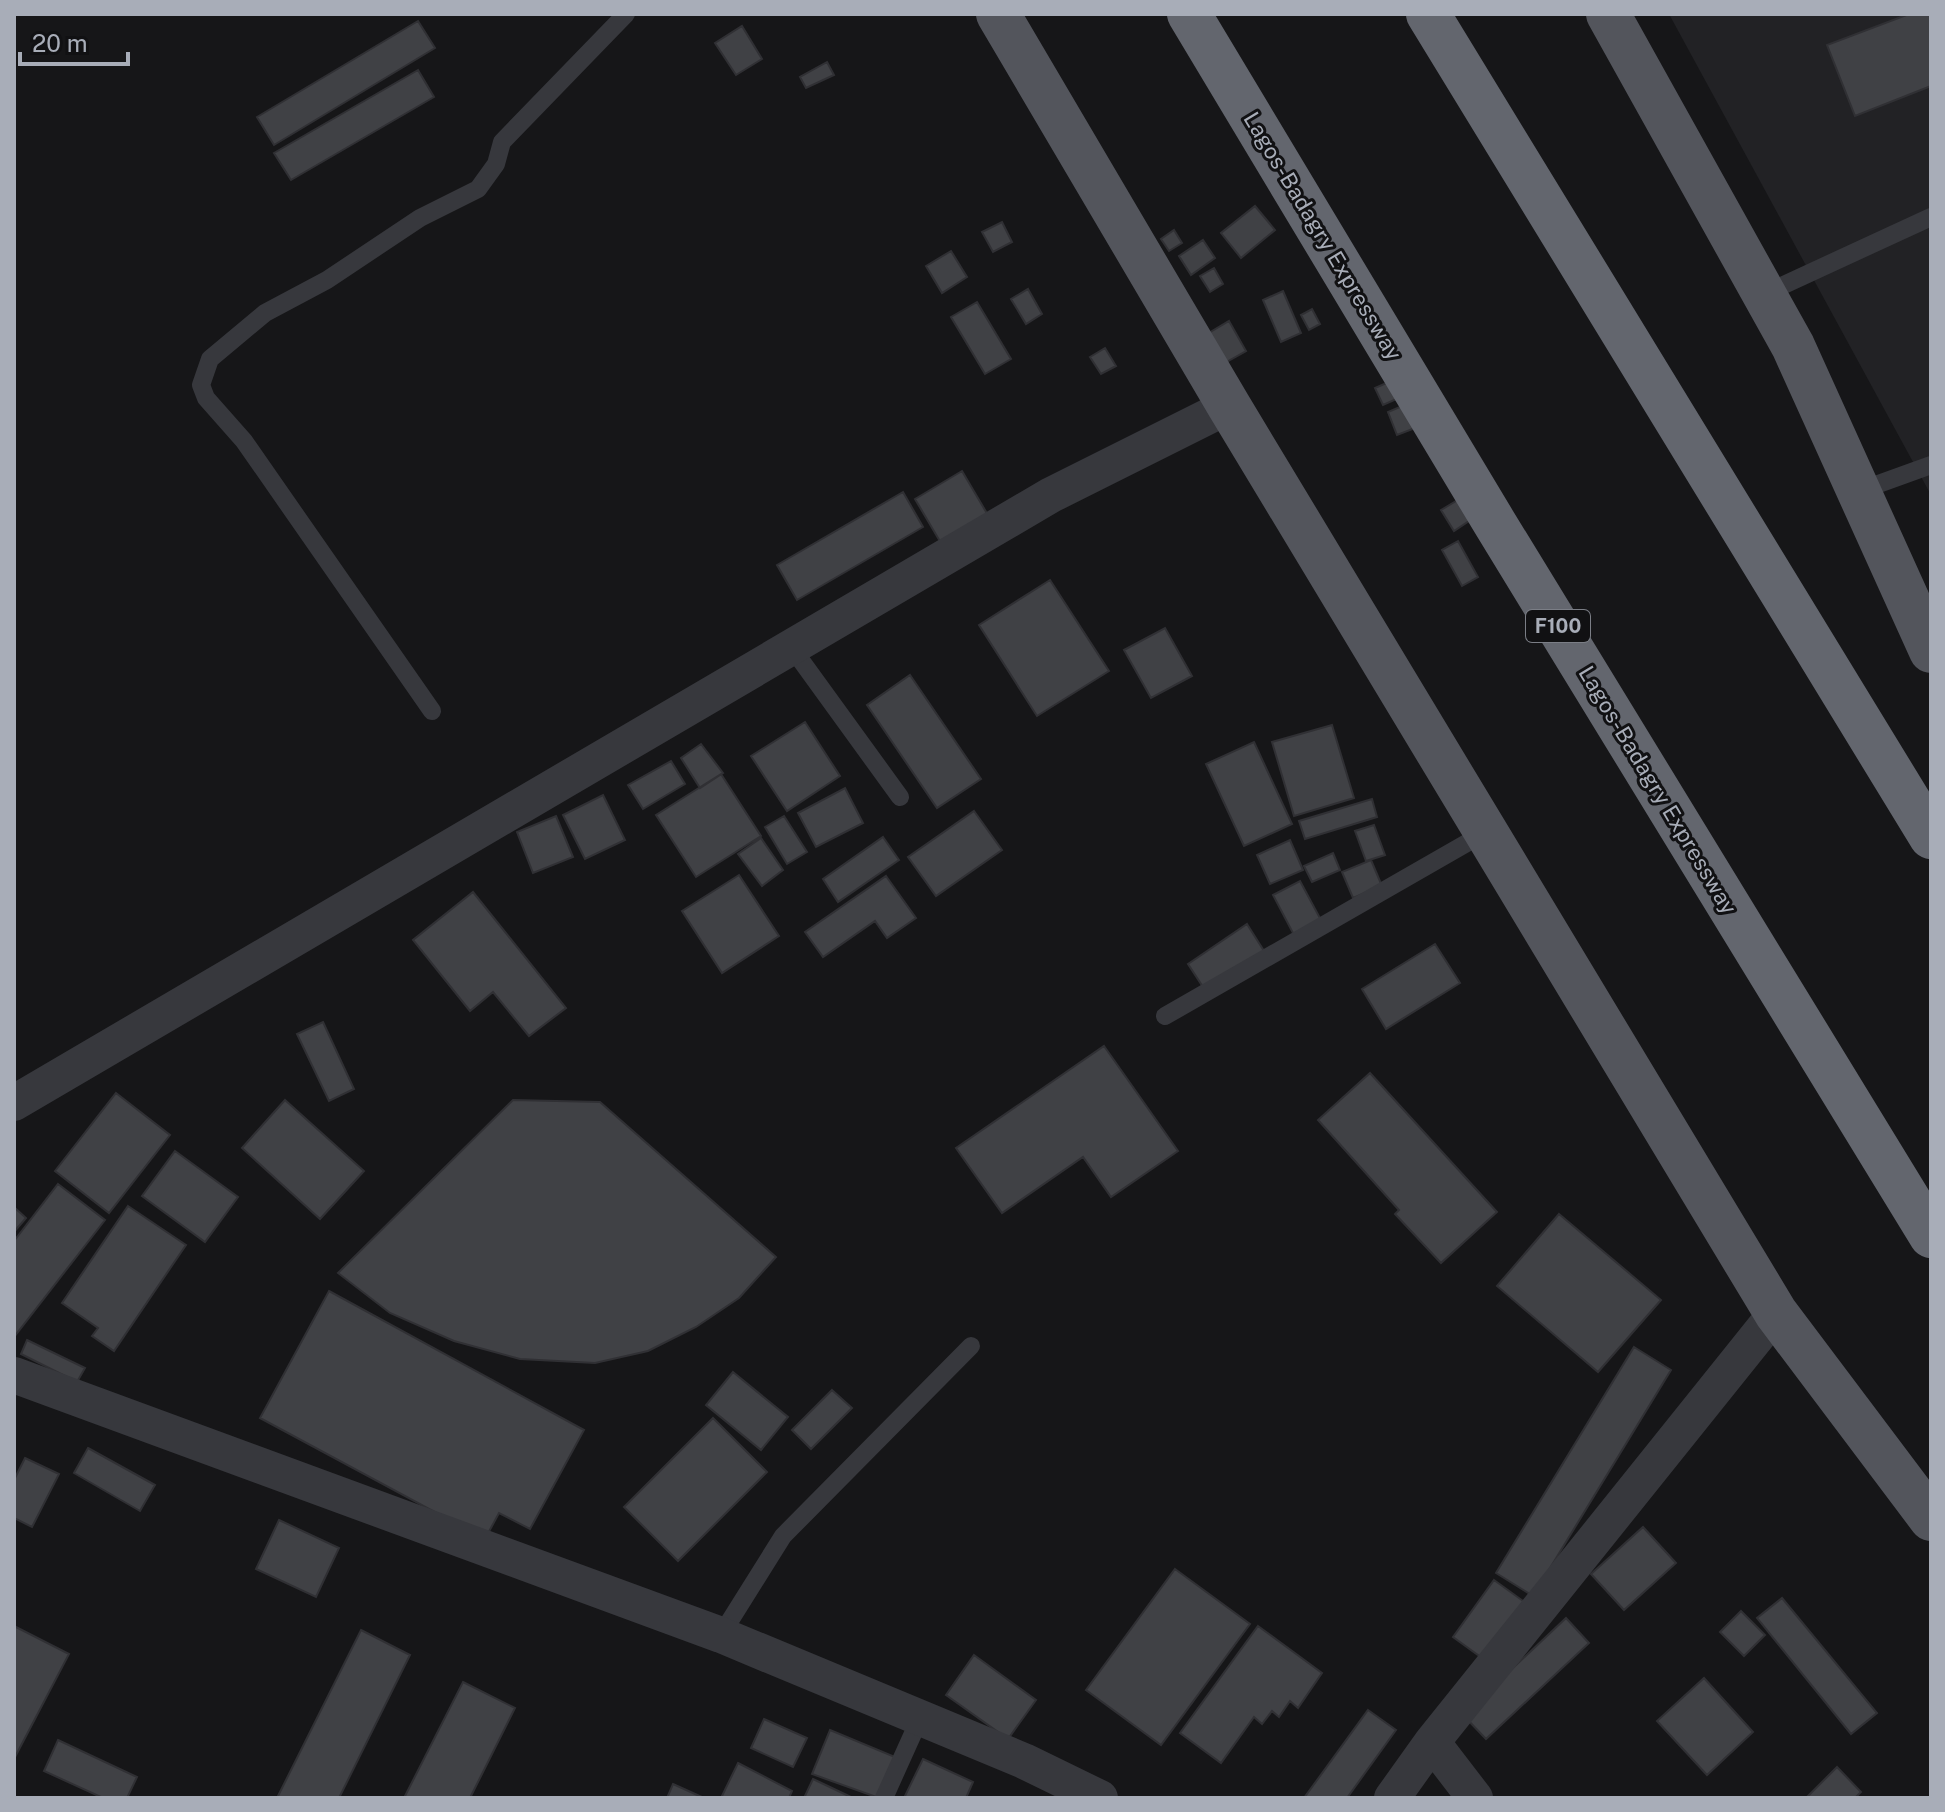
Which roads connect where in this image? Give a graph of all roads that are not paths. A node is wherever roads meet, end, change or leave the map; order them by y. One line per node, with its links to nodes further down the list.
1 (626, 14): 13 (lane)
2 (998, 14): 8 (main road)
3 (1189, 14): 19 (highway, Lagos-Badagry Expressway / F100)
4 (1428, 14): 16 (highway)
5 (1608, 14): 7 (main road)
6 (1931, 217): 7 (lane)
7 (1764, 294): 10 (main road)
8 (1229, 406): 11 (street); 15 (main road)
9 (1931, 465): 10 (lane)
10 (1859, 491): 12 (main road)
11 (792, 648): 14 (lane); 18 (street)
12 (1931, 651)
13 (432, 711)
14 (900, 797)
15 (1486, 832): 17 (lane); 20 (main road)
16 (1931, 837)
17 (1165, 1016)
18 (14, 1103)
19 (1931, 1236)
20 (1776, 1313): 23 (main road); 26 (street)
21 (971, 1346): 24 (lane)
22 (14, 1375): 24 (street)
23 (1931, 1519)
24 (721, 1635): 25 (street)
25 (920, 1718): 27 (lane); 28 (street)
26 (1432, 1742): 29 (street); 30 (street)
27 (884, 1798)
28 (1098, 1798)
29 (1392, 1798)
30 (1475, 1798)

